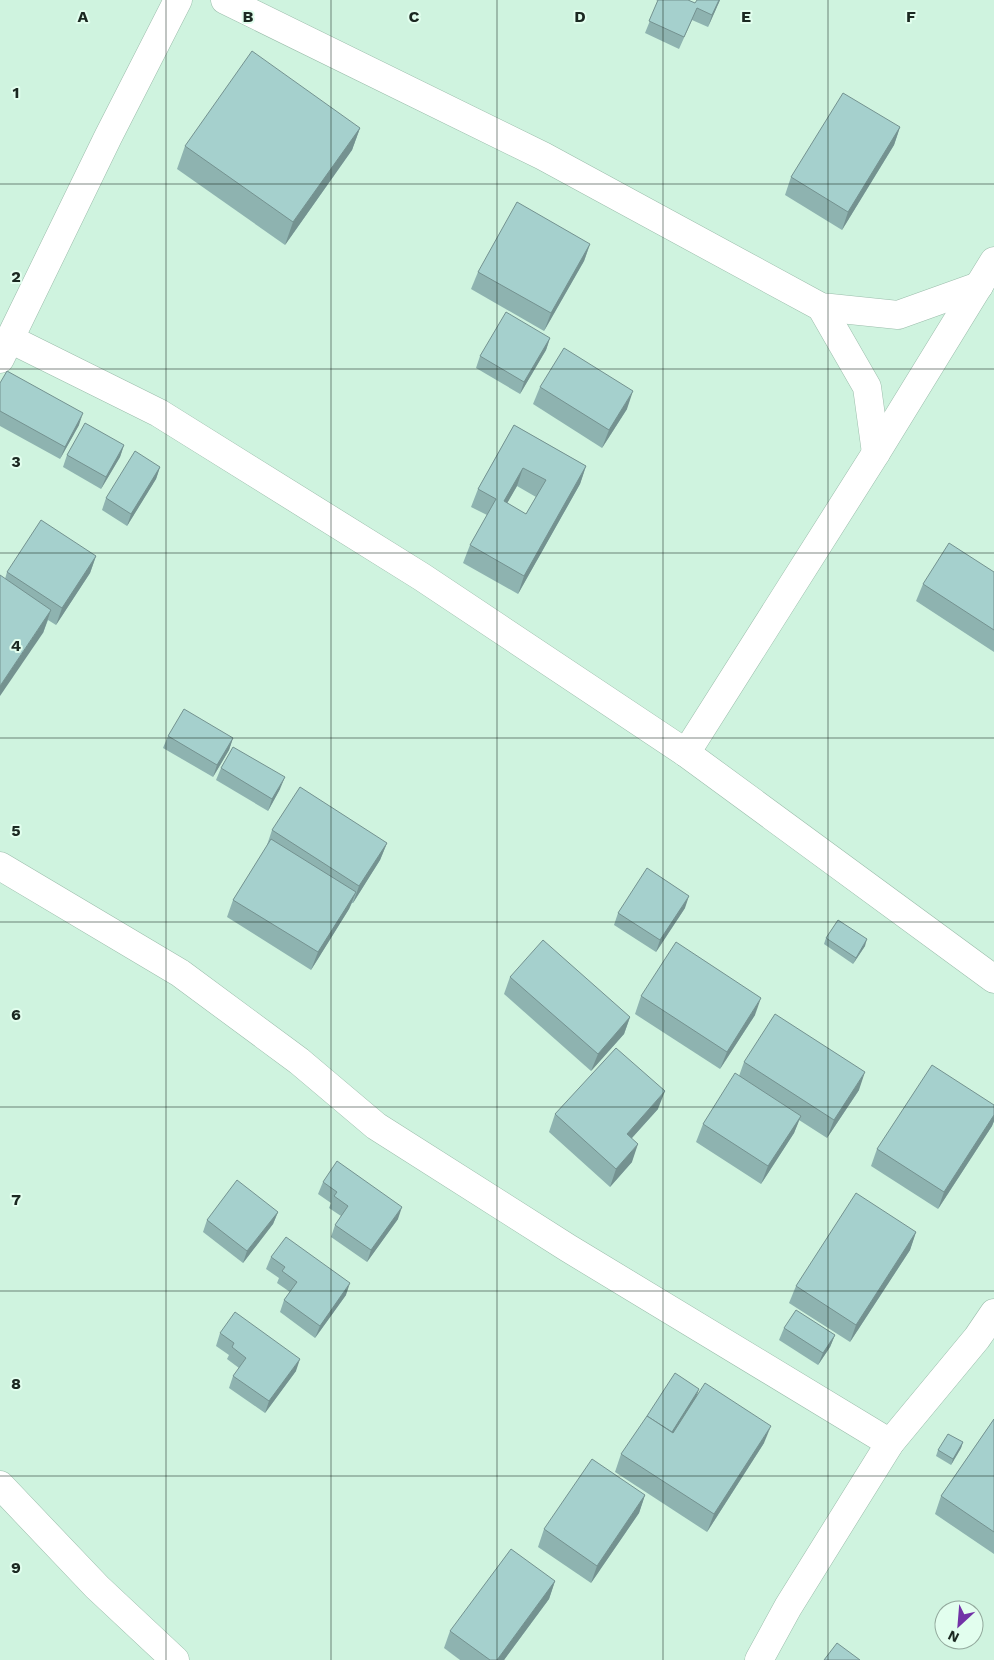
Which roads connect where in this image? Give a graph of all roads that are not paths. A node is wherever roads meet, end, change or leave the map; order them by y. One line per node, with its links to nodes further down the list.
1 (178, 0): 6 (street)
2 (226, 0): 5 (street)
3 (994, 261): 4 (street)
4 (979, 286): 5 (street); 7 (street)
5 (821, 307): 7 (street)
6 (5, 349): 8 (street)
7 (876, 453): 8 (street)
8 (686, 753): 10 (street)
9 (0, 866): 12 (street)
10 (994, 979)
11 (994, 1312): 12 (street)
12 (890, 1443): 15 (street)
13 (0, 1485): 14 (street)
14 (175, 1660)
15 (759, 1660)

